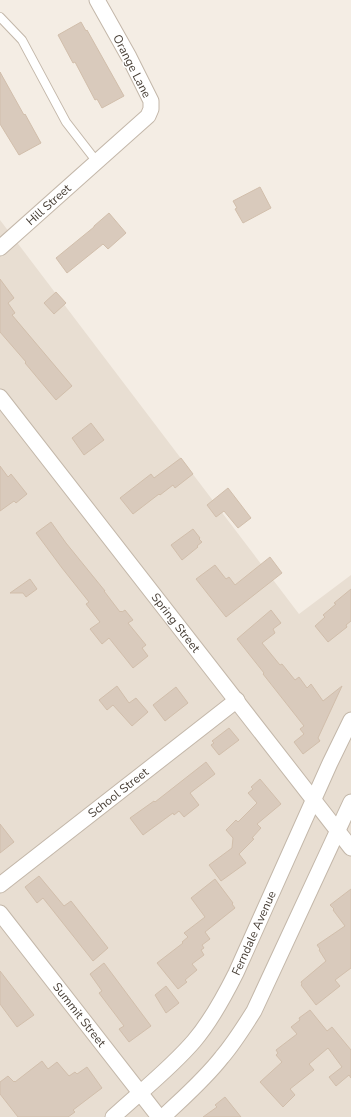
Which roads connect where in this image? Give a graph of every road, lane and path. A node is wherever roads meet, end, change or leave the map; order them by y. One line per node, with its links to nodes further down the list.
1 (97, 0): 3 (street, Orange Lane)
2 (0, 17): 3 (lane)
3 (97, 162): 4 (street, Hill Street)
4 (0, 248)
5 (0, 397): 6 (street, Spring Street)
6 (237, 700): 8 (street, Spring Street); 12 (street, School Street)
7 (351, 720): 8 (street, Ferndale Avenue)
8 (313, 799): 10 (street, Spring Street); 14 (street, Ferndale Avenue)
9 (351, 802): 10 (street)
10 (338, 830): 11 (street, Spring Street); 17 (street)
11 (351, 848)
12 (0, 885)
13 (0, 913): 14 (street, Summit Street)
14 (140, 1092): 15 (street, Ferndale Avenue); 16 (street, Summit Street)
15 (113, 1117)
16 (159, 1117)
17 (163, 1117)

